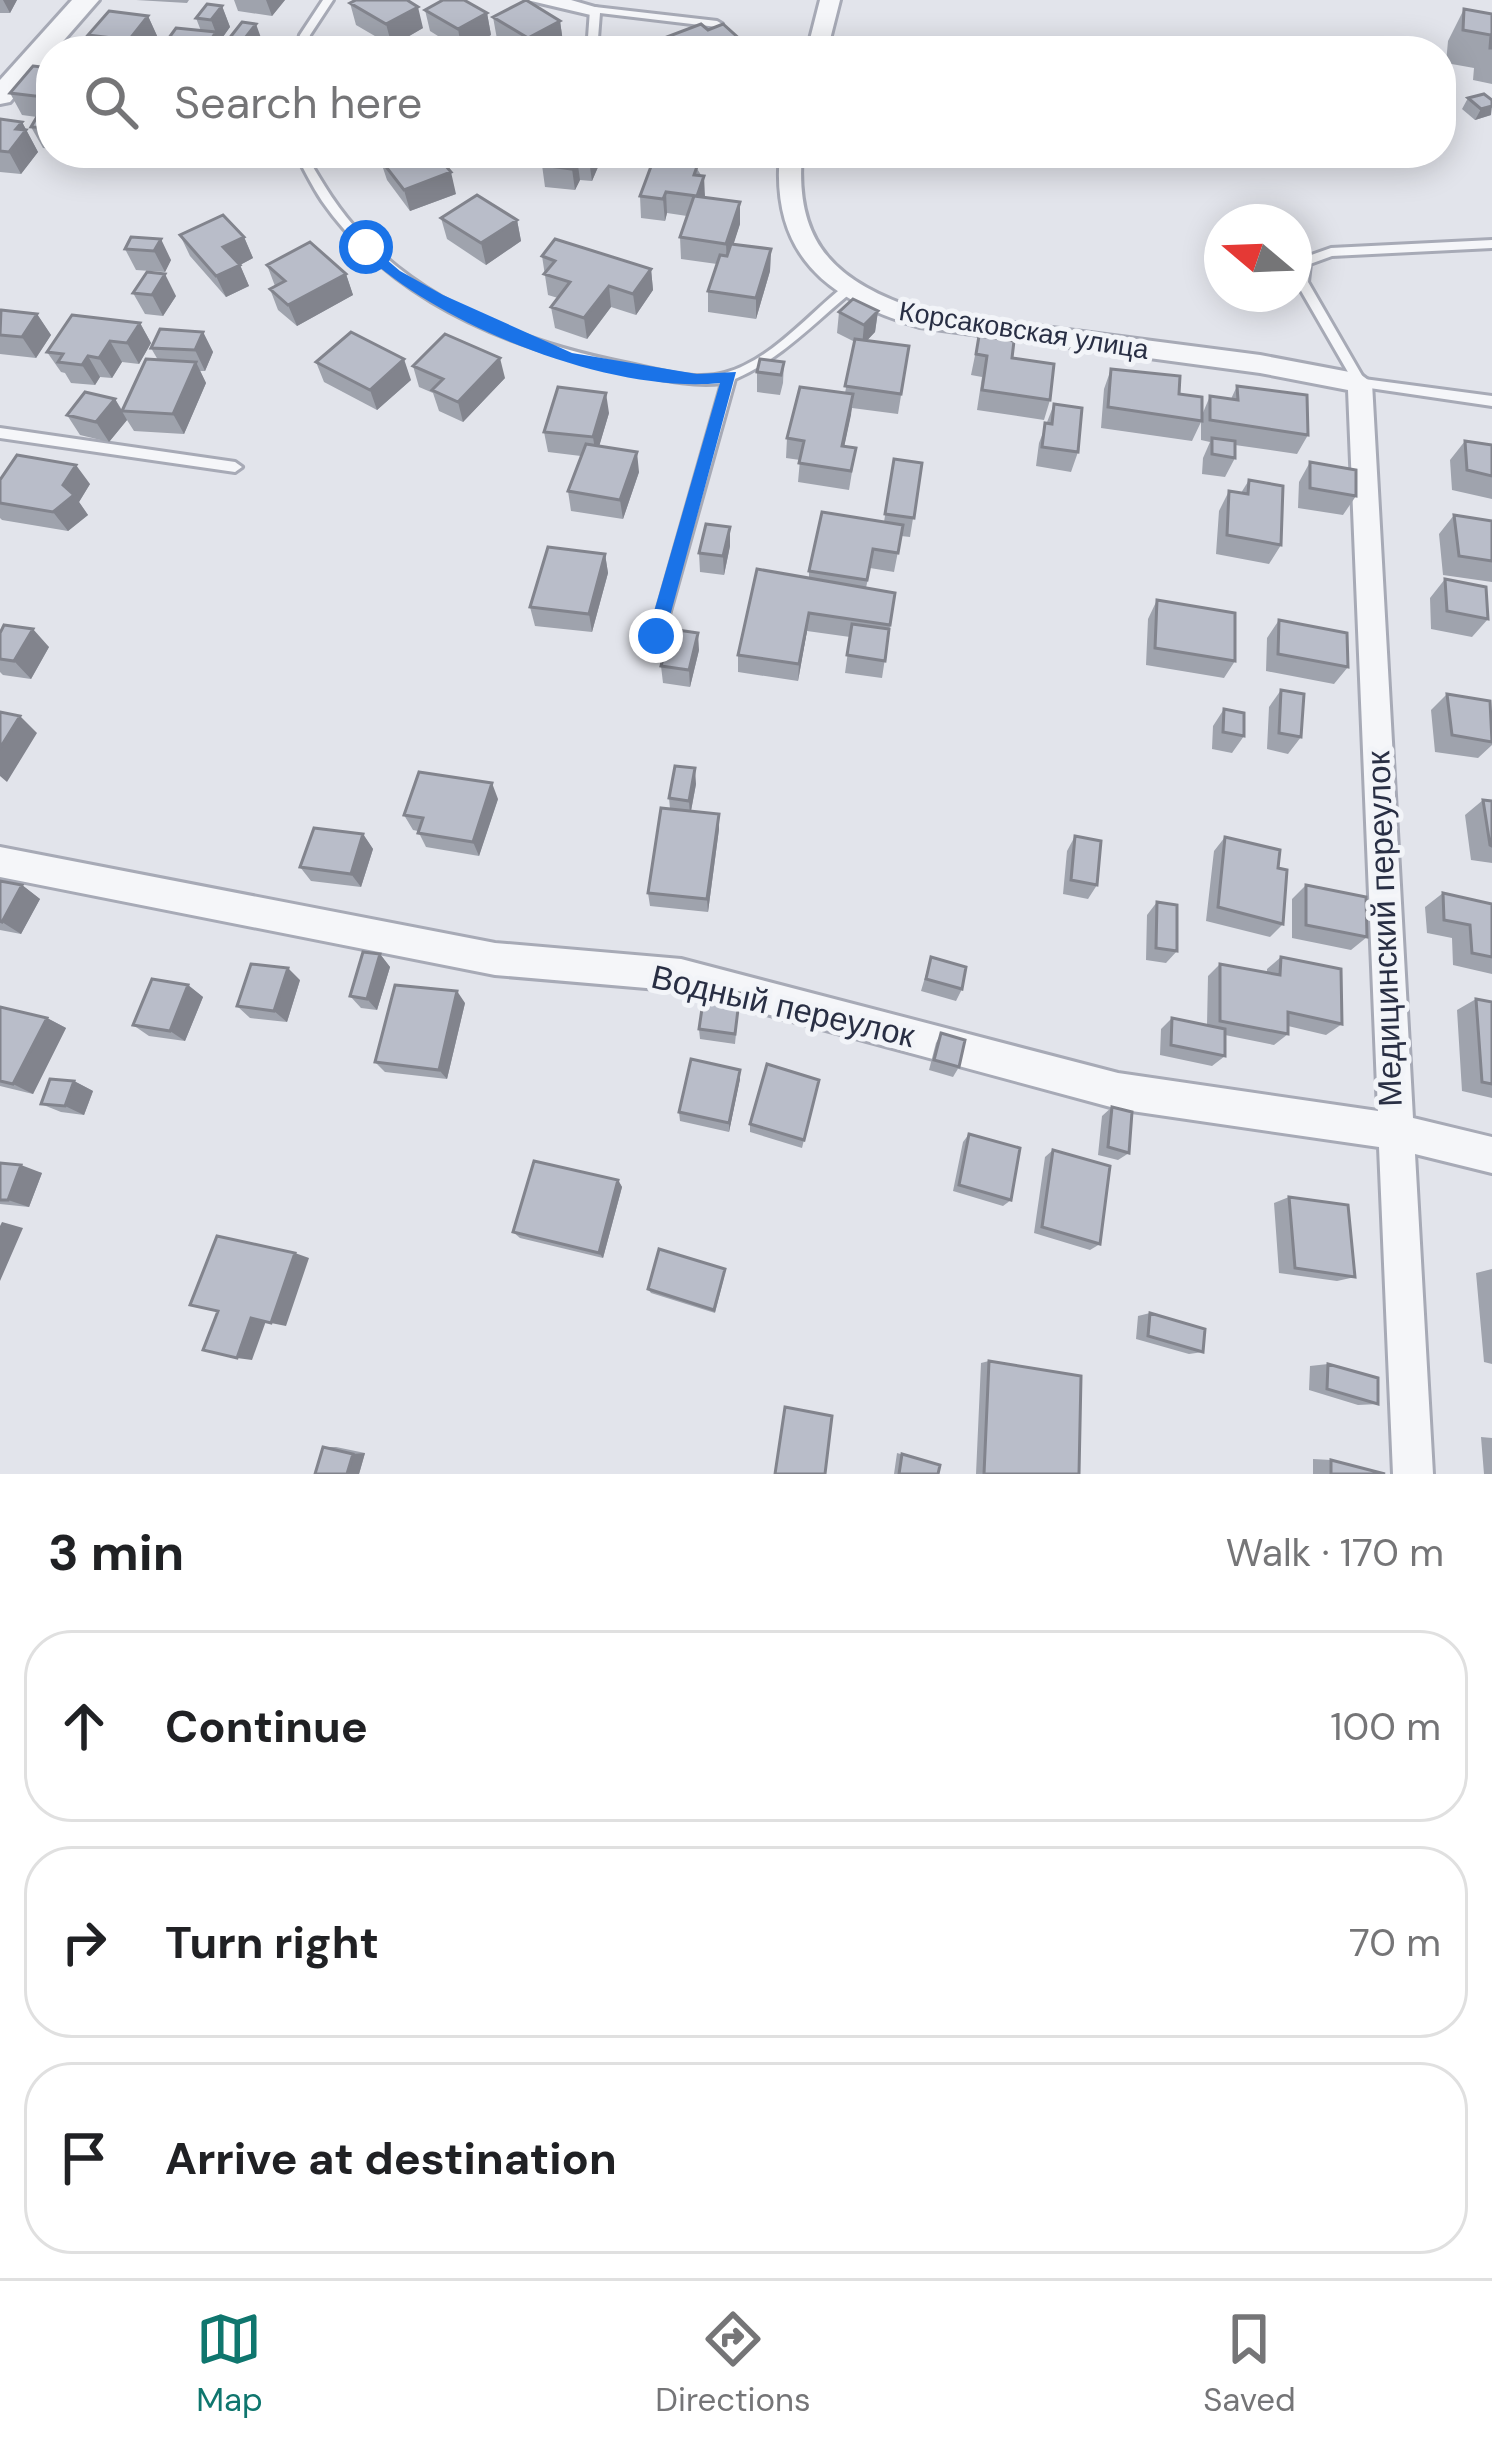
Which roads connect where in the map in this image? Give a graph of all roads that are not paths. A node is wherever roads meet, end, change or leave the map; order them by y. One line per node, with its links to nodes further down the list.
1 (86, 0): 7 (street)
2 (328, 0): 8 (lane)
3 (537, 0): 5 (street)
4 (830, 0): 10 (street)
5 (595, 10): 6 (lane); 9 (lane)
6 (717, 24)
7 (54, 36)
8 (305, 36)
9 (593, 36)
10 (821, 36)
11 (36, 56): 12 (street)
12 (0, 96)
13 (309, 168): 17 (lane)
14 (790, 168): 16 (street, Корсаковская улица)
15 (1492, 244): 18 (lane)
16 (848, 289): 17 (lane); 18 (street, Корсаковская улица)
17 (730, 376): 22 (lane)
18 (1360, 383): 19 (lane); 24 (street, Медицинский переулок)
19 (1492, 401)
20 (0, 433): 21 (lane)
21 (236, 467)
22 (656, 636)
23 (0, 862): 24 (street, Водный переулок)
24 (1393, 1131): 25 (street, Водный переулок); 26 (street, Медицинский переулок)
25 (1492, 1155)
26 (1413, 1474)

